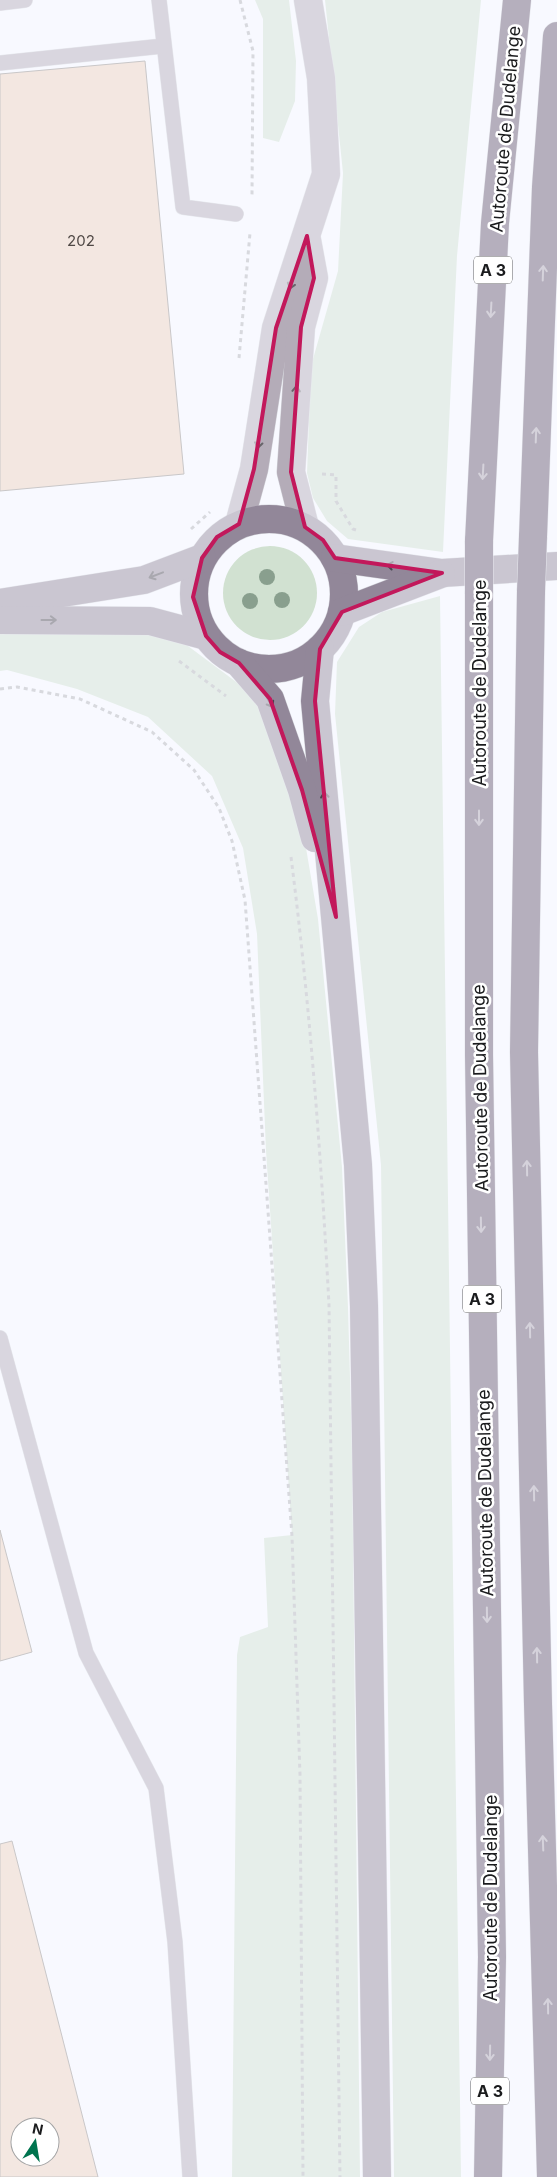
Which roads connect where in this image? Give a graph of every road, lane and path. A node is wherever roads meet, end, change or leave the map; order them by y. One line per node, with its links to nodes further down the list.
1 (25, 0): 5 (lane)
2 (158, 0): 7 (lane)
3 (308, 0): 10 (street)
4 (517, 0): 37 (highway, Autoroute de Dudelange / A 3, one-way to 37, bridge)
5 (0, 2)
6 (557, 36): 38 (highway, one-way to 6, bridge)
7 (163, 46): 8 (lane); 9 (lane)
8 (0, 63)
9 (236, 214)
10 (307, 236): 11 (street, one-way to 10); 13 (street, one-way to 13)
11 (290, 472): 14 (street); 16 (path)
12 (212, 511): 15 (path)
13 (239, 524): 14 (main road); 17 (main road)
14 (305, 527): 18 (main road)
15 (190, 530)
16 (361, 533)
17 (202, 558): 21 (main road, one-way to 21); 24 (main road)
18 (336, 558): 20 (main road, one-way to 18); 22 (main road)
19 (557, 566): 20 (main road)
20 (442, 573): 22 (main road)
21 (0, 603)
22 (342, 612): 25 (main road)
23 (0, 620): 24 (main road, one-way to 24)
24 (206, 636): 27 (main road)
25 (320, 649): 27 (main road); 31 (main road, one-way to 25)
26 (173, 655): 29 (path)
27 (239, 663): 31 (main road, one-way to 31)
28 (0, 689): 34 (path)
29 (232, 703)
30 (290, 853): 35 (path)
31 (336, 917): 36 (main road)
32 (0, 1338): 33 (lane)
33 (190, 2177)
34 (303, 2177)
35 (340, 2177)
36 (377, 2177)
37 (488, 2177)
38 (551, 2177)

